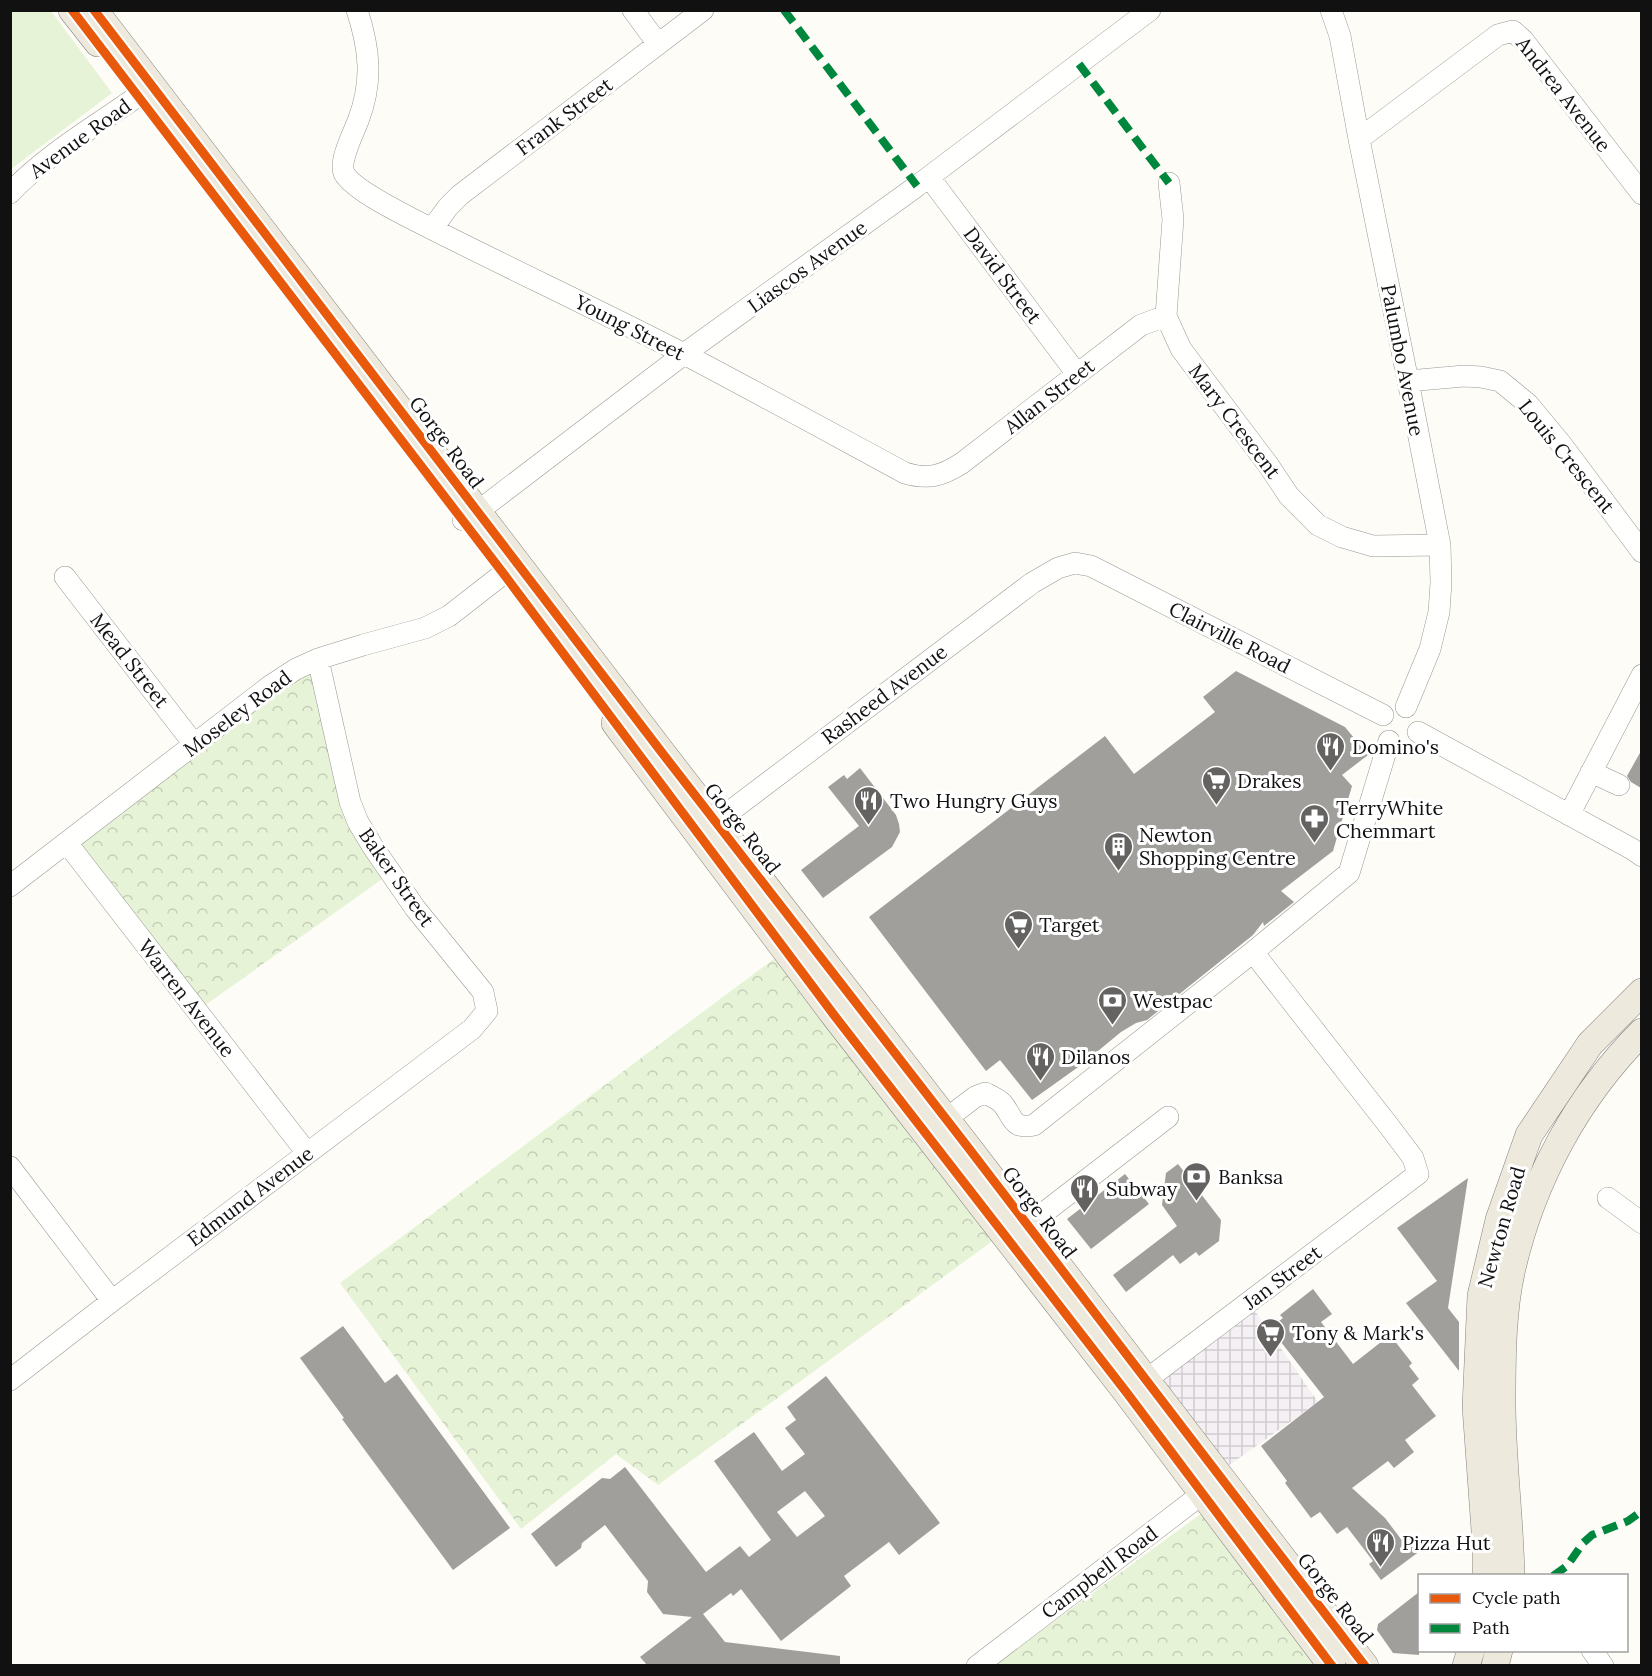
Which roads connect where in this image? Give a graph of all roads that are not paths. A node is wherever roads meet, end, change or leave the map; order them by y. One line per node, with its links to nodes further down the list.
1 (72, 10): 9 (main road, Gorge Road)
2 (94, 10): 9 (main road, Gorge Road)
3 (357, 10): 15 (street, Young Street)
4 (633, 10): 8 (street)
5 (703, 10): 8 (street, Frank Street)
6 (1150, 10): 11 (street, Liascos Avenue)
7 (1331, 10): 10 (street, Palumbo Avenue)
8 (658, 44): 15 (street, Frank Street)
9 (144, 90): 13 (street, Avenue Road); 21 (main road, Gorge Road)
10 (1359, 139): 14 (street, Andrea Avenue); 19 (street, Palumbo Avenue)
11 (929, 177): 17 (street, Liascos Avenue); 18 (street, David Street)
12 (1169, 183): 16 (street, Mary Crescent)
13 (10, 193)
14 (1641, 194)
15 (432, 229): 17 (street, Young Street)
16 (1166, 316): 18 (street, Allan Street); 22 (street, Mary Crescent)
17 (684, 354): 20 (street, Young Street); 21 (street, Liascos Avenue)
18 (1077, 374): 20 (street, Allan Street)
19 (1408, 381): 22 (street, Palumbo Avenue); 23 (street, Louis Crescent)
20 (932, 476)
21 (470, 516): 25 (main road, Gorge Road)
22 (1440, 545): 29 (street, Palumbo Avenue)
23 (1641, 552)
24 (1075, 563): 30 (street, Clairville Road); 37 (street, Rasheed Avenue)
25 (510, 568): 27 (street, Moseley Road); 37 (main road, Gorge Road)
26 (65, 577): 33 (street, Mead Street)
27 (318, 659): 33 (street, Moseley Road); 43 (street, Baker Street)
28 (1641, 675): 34 (street)
29 (1406, 707): 30 (street); 31 (street)
30 (1383, 715): 32 (street)
31 (1418, 732): 32 (street); 36 (street)
32 (1389, 741): 41 (street)
33 (194, 744): 38 (street, Moseley Road)
34 (1591, 772): 35 (street); 36 (street)
35 (1619, 785)
36 (1569, 815): 39 (street)
37 (707, 828): 46 (main road, Gorge Road); 47 (main road, Gorge Road)
38 (67, 843): 40 (street, Moseley Road); 48 (street, Warren Avenue)
39 (1641, 856)
40 (10, 886)
41 (1253, 952): 47 (street); 56 (street, Jan Street)
42 (1641, 992): 58 (main road, Newton Road)
43 (487, 1011): 48 (street, Edmund Avenue)
44 (1641, 1032): 59 (main road, Newton Road)
45 (1168, 1117): 52 (street)
46 (915, 1119): 47 (main road); 53 (main road, Gorge Road)
47 (946, 1119): 52 (main road, Gorge Road)
48 (307, 1153): 54 (street, Edmund Avenue)
49 (10, 1167): 54 (street)
50 (1608, 1198): 51 (street)
51 (1641, 1223)
52 (1028, 1225): 53 (main road); 56 (main road, Gorge Road)
53 (1026, 1262): 56 (main road, Gorge Road)
54 (112, 1300): 55 (street, Edmund Avenue)
55 (10, 1380)
56 (1137, 1386): 57 (main road, Gorge Road)
57 (1212, 1486): 61 (street, Campbell Road); 62 (main road, Gorge Road); 63 (main road, Gorge Road)
58 (1486, 1574)
59 (1511, 1574)
60 (1593, 1652): 64 (street)
61 (977, 1665)
62 (1332, 1665)
63 (1365, 1665)
64 (1603, 1665)

